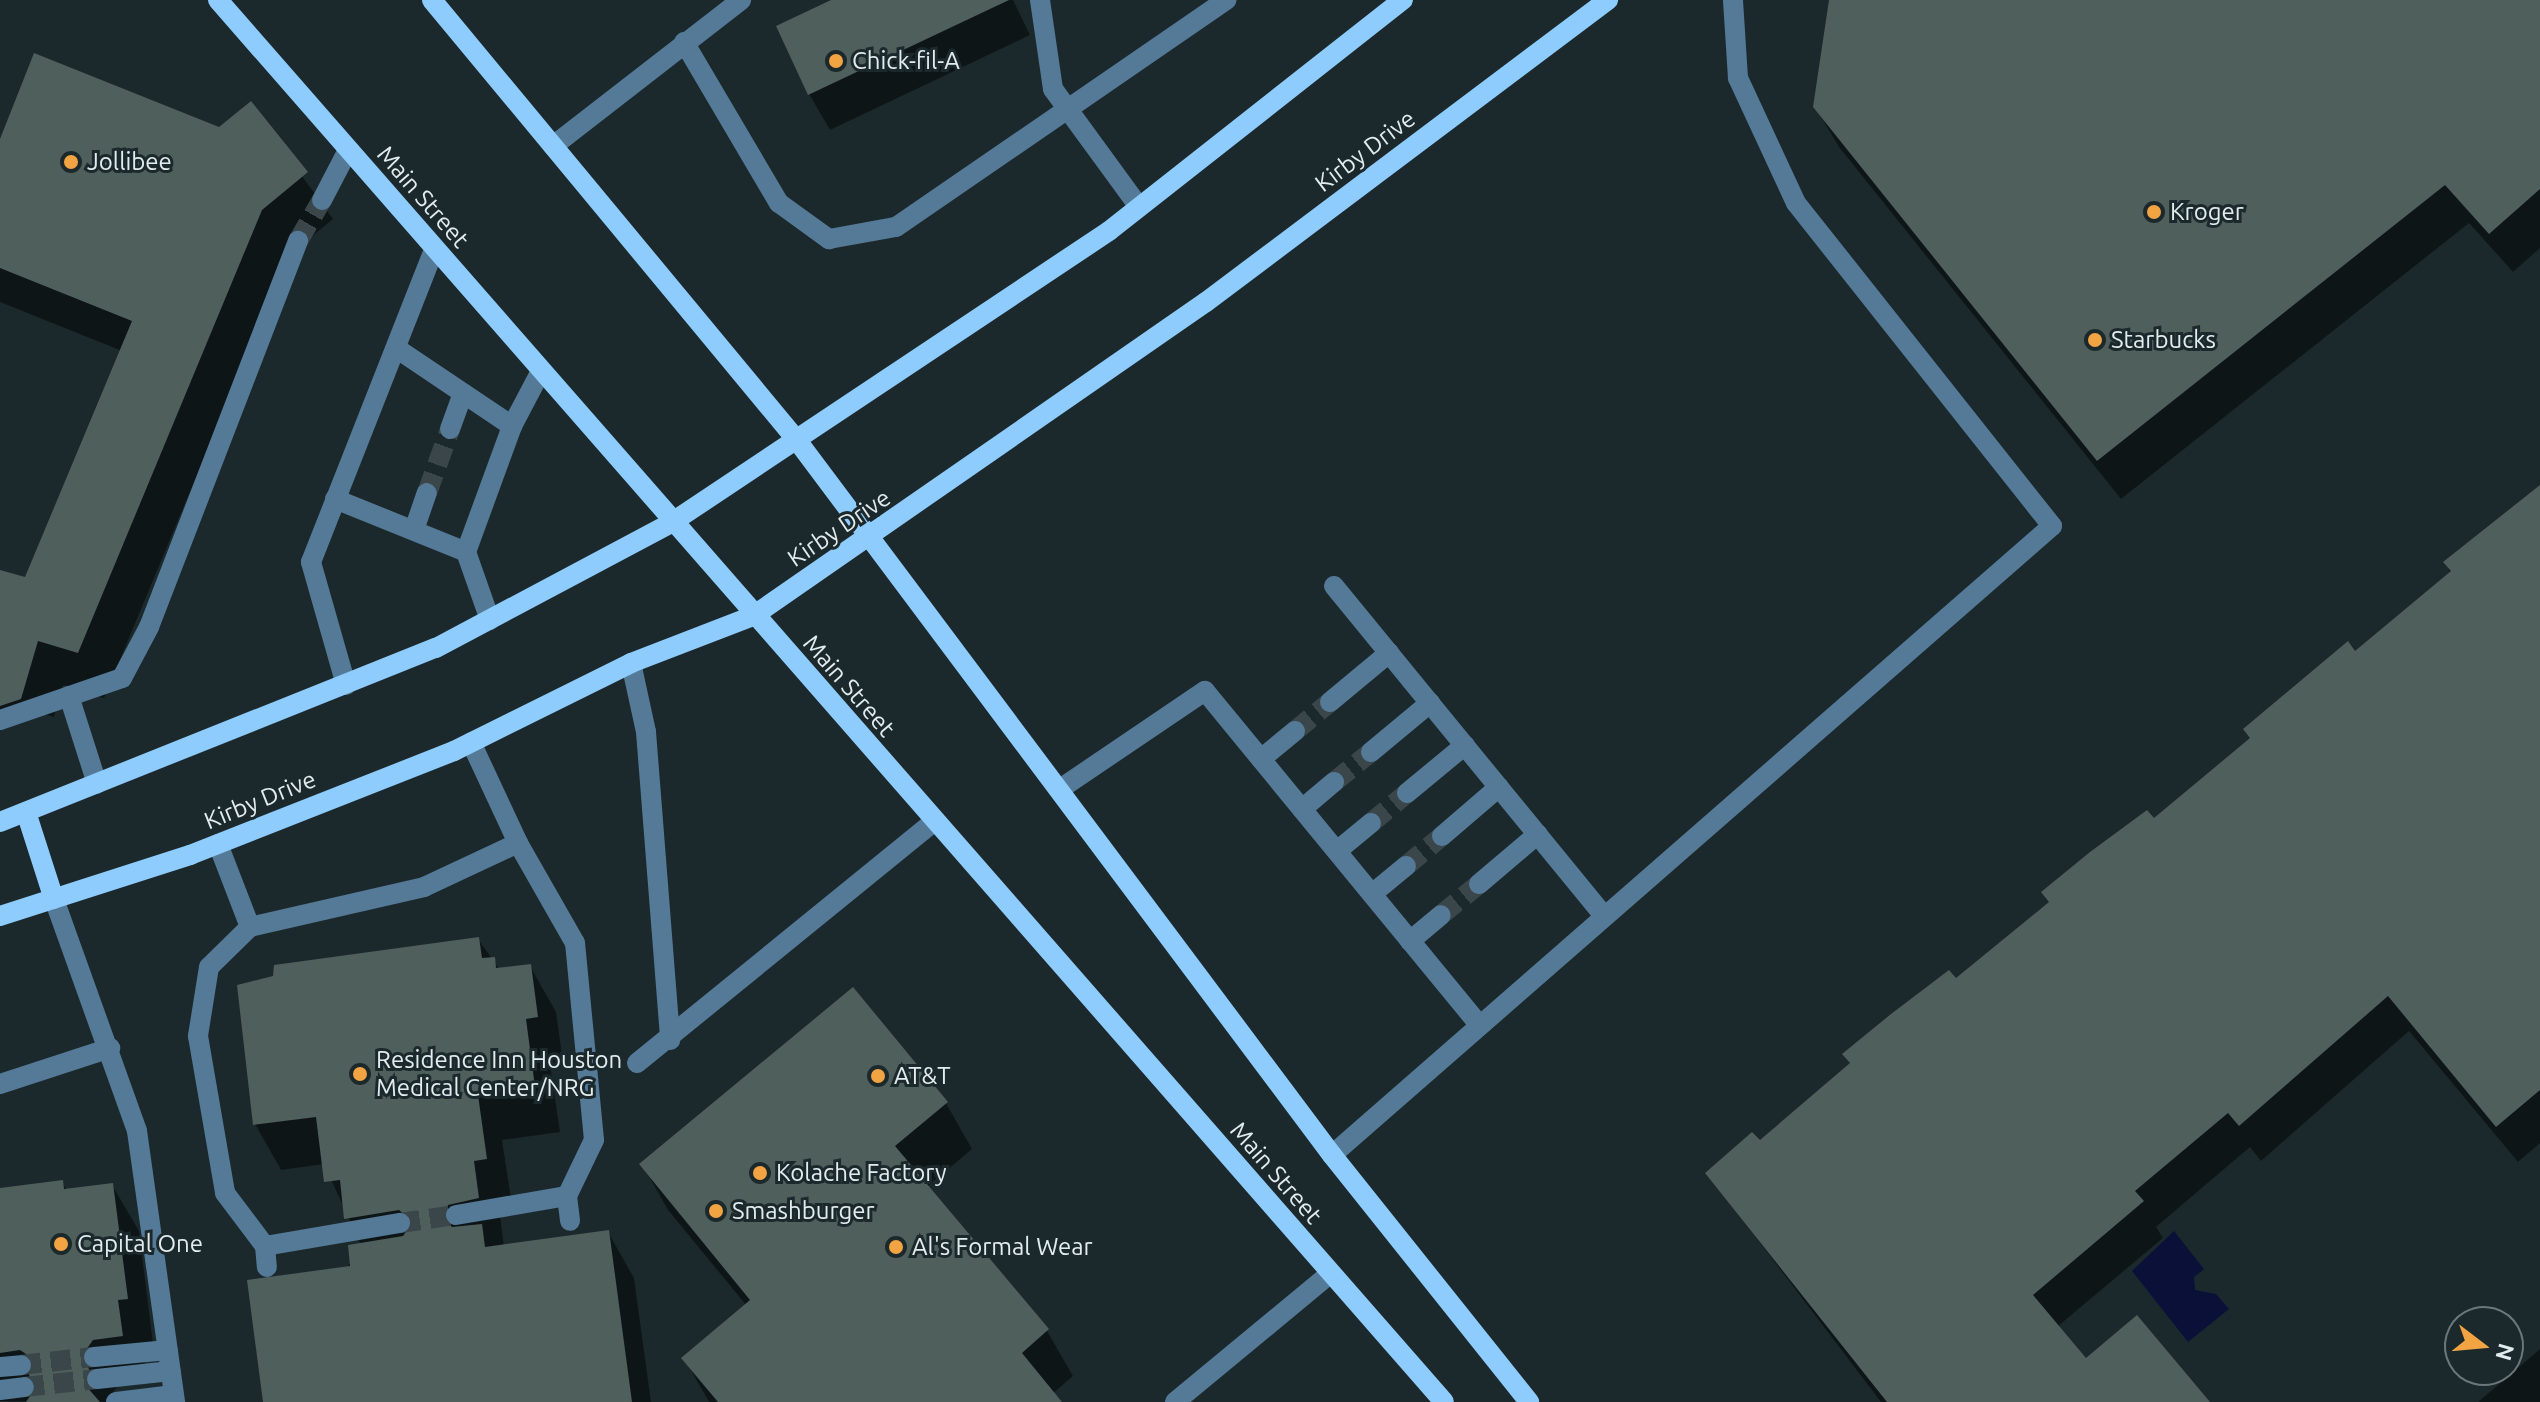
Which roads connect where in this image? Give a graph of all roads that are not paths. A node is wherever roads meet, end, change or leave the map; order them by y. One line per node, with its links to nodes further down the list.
1 (218, 0): 12 (main road, Main Street)
2 (741, 0): 9 (lane)
3 (1040, 0): 10 (lane)
4 (1226, 0): 10 (lane)
5 (1403, 0): 14 (main road)
6 (1608, 0): 27 (main road, Kirby Drive)
7 (1733, 0): 65 (lane)
8 (434, 1): 11 (main road)
9 (684, 42): 10 (lane); 11 (lane)
10 (1067, 112): 14 (lane)
11 (553, 146): 22 (main road)
12 (348, 150): 13 (lane); 16 (main road, Main Street)
13 (322, 200)
14 (1139, 207): 22 (main road)
15 (298, 241): 35 (lane)
16 (434, 250): 17 (lane); 18 (main road, Main Street)
17 (396, 348): 19 (lane); 24 (lane)
18 (540, 373): 20 (lane); 25 (main road, Main Street)
19 (463, 393): 20 (lane); 21 (lane)
20 (512, 426): 28 (lane)
21 (450, 429)
22 (796, 439): 25 (main road); 27 (main road)
23 (427, 493): 26 (lane)
24 (335, 499): 26 (lane); 34 (lane)
25 (671, 523): 30 (main road, Main Street); 31 (main road)
26 (414, 530): 28 (lane)
27 (872, 538): 30 (main road, Kirby Drive); 47 (main road)
28 (466, 552): 31 (lane)
29 (1334, 586): 32 (lane)
30 (753, 616): 33 (main road, Kirby Drive); 52 (main road, Main Street)
31 (490, 620): 34 (main road)
32 (1389, 653): 36 (lane); 37 (lane)
33 (631, 663): 40 (main road, Kirby Drive); 69 (lane)
34 (346, 685): 45 (main road)
35 (69, 696): 38 (lane); 45 (lane)
36 (1330, 702)
37 (1430, 703): 41 (lane); 42 (lane)
38 (0, 720)
39 (1295, 731): 43 (lane)
40 (471, 742): 56 (lane); 57 (main road, Kirby Drive)
41 (1465, 745): 46 (lane); 48 (lane)
42 (1371, 752)
43 (1261, 759): 47 (lane); 49 (lane)
44 (1334, 782): 49 (lane)
45 (97, 784): 50 (main road)
46 (1499, 787): 54 (lane); 55 (lane)
47 (1060, 789): 73 (main road)
48 (1407, 793)
49 (1302, 809): 58 (lane)
50 (26, 812): 51 (main road); 62 (main road)
51 (0, 822)
52 (934, 822): 69 (lane); 80 (main road, Main Street)
53 (1371, 823): 58 (lane)
54 (1538, 834): 60 (lane); 65 (lane)
55 (1442, 836)
56 (518, 843): 66 (lane); 74 (lane)
57 (218, 844): 62 (main road, Kirby Drive); 66 (lane)
58 (1337, 851): 61 (lane)
59 (1406, 866): 61 (lane)
60 (1479, 884)
61 (1372, 894): 67 (lane)
62 (54, 899): 64 (main road, Kirby Drive); 70 (lane)
63 (1441, 915): 67 (lane)
64 (0, 916)
65 (1604, 916): 68 (lane)
66 (250, 927): 78 (lane)
67 (1410, 941): 68 (lane)
68 (1480, 1026): 73 (lane)
69 (670, 1040): 71 (lane)
70 (110, 1048): 72 (lane); 81 (lane)
71 (637, 1063)
72 (0, 1084)
73 (1332, 1155): 93 (main road)
74 (567, 1196): 75 (lane); 76 (lane)
75 (456, 1215)
76 (570, 1221)
77 (400, 1223): 78 (lane)
78 (265, 1246): 79 (lane)
79 (267, 1267)
80 (1330, 1274): 90 (lane); 92 (main road, Main Street)
81 (168, 1350): 82 (lane); 85 (lane)
82 (94, 1357)
83 (21, 1365): 84 (lane)
84 (0, 1367)
85 (171, 1371): 86 (lane); 89 (lane)
86 (97, 1379)
87 (24, 1387): 88 (lane)
88 (0, 1390)
89 (174, 1398): 91 (lane)
90 (1182, 1400)
91 (116, 1402)
92 (1444, 1402)
93 (1529, 1402)

